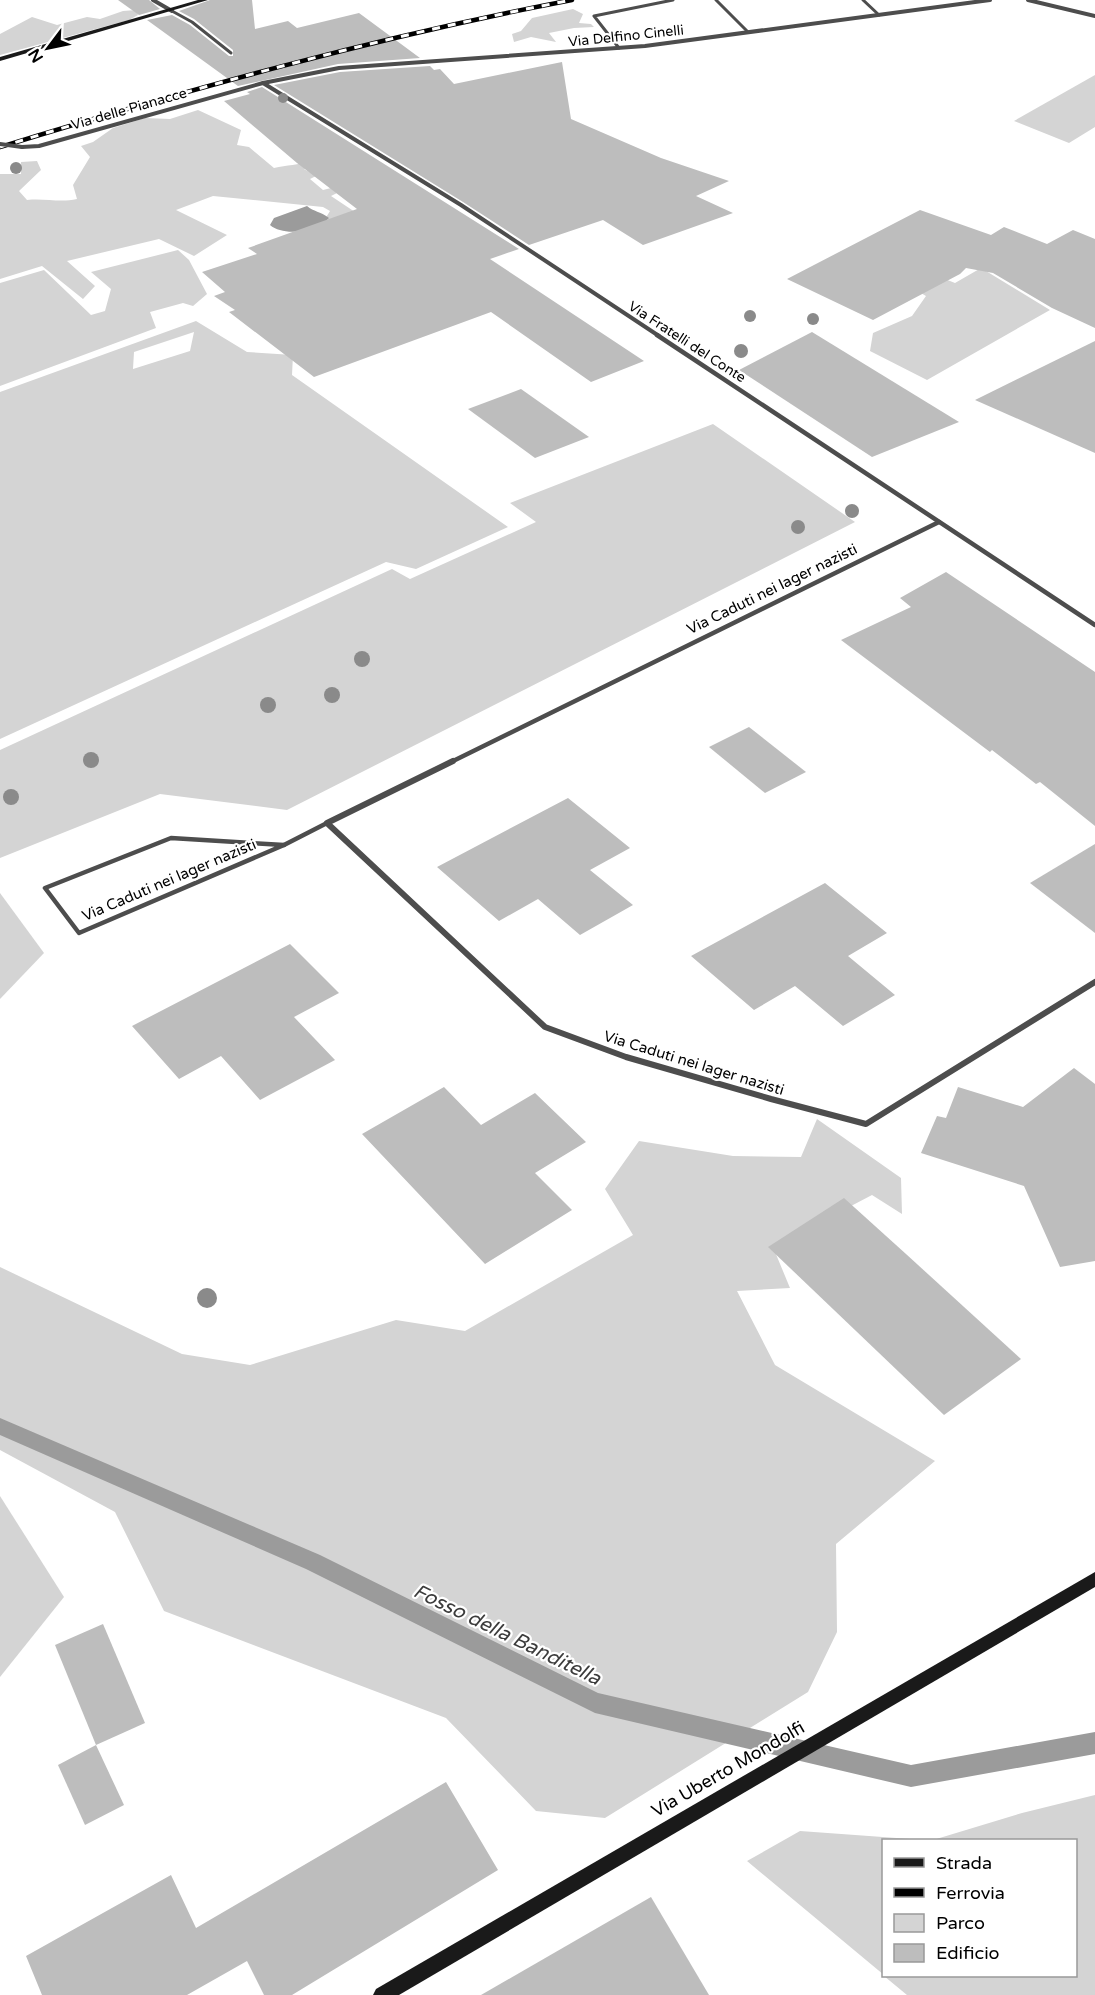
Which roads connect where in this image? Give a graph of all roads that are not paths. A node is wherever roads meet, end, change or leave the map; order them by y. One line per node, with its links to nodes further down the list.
1 (153, 0): 8 (street)
2 (205, 0): 8 (main road)
3 (673, 0): 12 (lane)
4 (716, 0): 11 (lane)
5 (863, 0): 9 (lane)
6 (990, 0): 9 (street, Via Delfino Cinelli)
7 (1028, 0): 10 (street)
8 (172, 11): 13 (lane); 14 (main road)
9 (879, 15): 11 (street, Via Delfino Cinelli)
10 (1095, 16)
11 (748, 32): 12 (street, Via Delfino Cinelli)
12 (619, 48): 15 (street, Via Delfino Cinelli)
13 (231, 53)
14 (0, 59)
15 (263, 83): 16 (street, Via delle Pianacce, bridge); 17 (street, Via Fratelli del Conte)
16 (0, 144)
17 (939, 522): 18 (street, Via Fratelli del Conte); 19 (street, Via Caduti nei lager nazisti)
18 (1095, 625)
19 (327, 823): 20 (lane, Via Caduti nei lager nazisti); 21 (street, Via Caduti nei lager nazisti)
20 (284, 845): 20 (lane, Via Caduti nei lager nazisti)
21 (1095, 982)
22 (1095, 1579): 23 (main road, Via Uberto Mondolfi)
23 (382, 1995)

